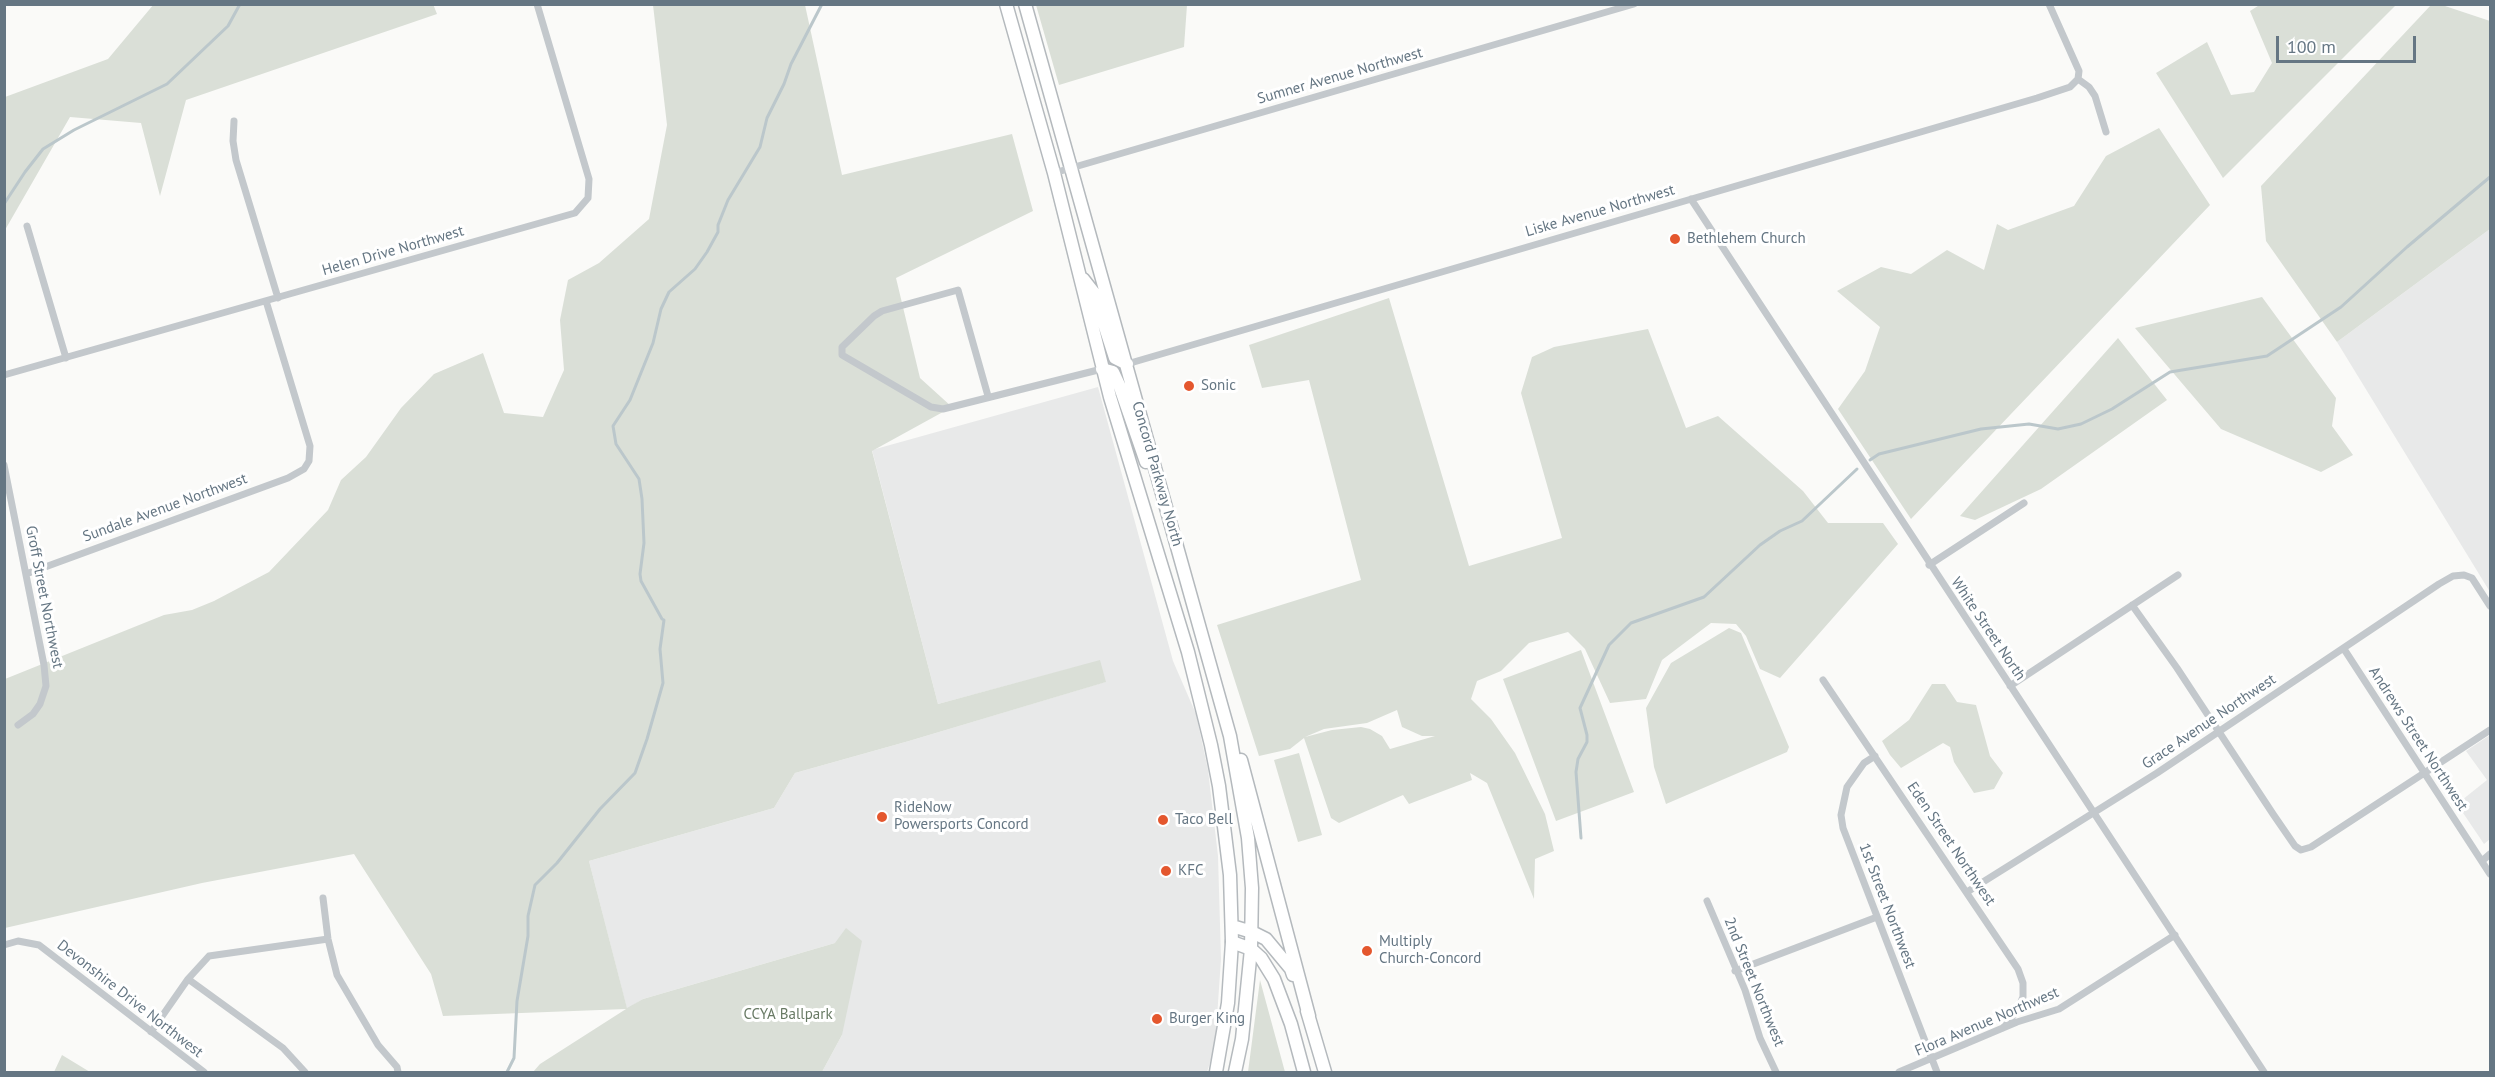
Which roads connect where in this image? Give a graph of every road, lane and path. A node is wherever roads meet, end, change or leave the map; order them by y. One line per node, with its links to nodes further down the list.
1 (537, 4): 14 (street, Helen Drive Northwest)
2 (1005, 4): 10 (main road, Concord Parkway North)
3 (1025, 4): 9 (main road, Concord Parkway North)
4 (1634, 4): 9 (street, Sumner Avenue Northwest)
5 (2049, 4): 6 (street)
6 (2078, 80): 8 (street); 11 (street, Liske Avenue Northwest)
7 (234, 121): 14 (street)
8 (2106, 132)
9 (1071, 168): 10 (street, Sumner Avenue Northwest); 17 (main road, Concord Parkway North)
10 (1054, 173): 13 (main road, Concord Parkway North)
11 (1691, 200): 17 (street, Liske Avenue Northwest); 24 (street, White Street North)
12 (27, 226): 16 (street)
13 (1081, 276): 17 (main road); 18 (main road, Concord Parkway North)
14 (278, 298): 15 (street, Helen Drive Northwest)
15 (266, 301): 16 (street, Helen Drive Northwest); 25 (street, Sundale Avenue Northwest)
16 (66, 358): 19 (street, Helen Drive Northwest)
17 (1127, 364): 23 (main road, Concord Parkway North)
18 (1102, 369): 20 (street); 23 (main road); 28 (main road, Concord Parkway North)
19 (4, 375)
20 (988, 396): 20 (street)
21 (4, 465): 25 (street, Groff Street Northwest)
22 (2024, 503): 24 (street)
23 (1167, 507): 27 (main road, Concord Parkway North)
24 (1929, 565): 33 (street, White Street North)
25 (26, 574): 34 (street, Groff Street Northwest)
26 (2178, 575): 29 (street)
27 (1192, 596): 28 (main road); 37 (main road, Concord Parkway North)
28 (1172, 603): 48 (main road, Concord Parkway North)
29 (2132, 605): 33 (street); 36 (street)
30 (2490, 606): 31 (street, Grace Avenue Northwest)
31 (2344, 649): 36 (street, Grace Avenue Northwest); 39 (street, Andrews Street Northwest)
32 (1823, 680): 38 (street, Eden Street Northwest)
33 (2010, 686): 40 (street, White Street North)
34 (18, 725)
35 (2490, 730): 39 (street)
36 (2219, 731): 39 (street); 40 (street, Grace Avenue Northwest)
37 (1230, 736): 49 (main road, Concord Parkway North); 58 (main road)
38 (1875, 756): 44 (street, Eden Street Northwest); 47 (street, 1st Street Northwest)
39 (2425, 774): 42 (street, Andrews Street Northwest)
40 (2095, 813): 44 (street, Grace Avenue Northwest); 50 (street, White Street North)
41 (2490, 854): 42 (street)
42 (2482, 861): 43 (street, Andrews Street Northwest)
43 (2490, 874)
44 (1967, 892): 57 (street, Eden Street Northwest)
45 (323, 898): 51 (street)
46 (1707, 901): 55 (street, 2nd Street Northwest)
47 (1877, 917): 55 (street); 62 (street, 1st Street Northwest)
48 (1232, 926): 49 (main road); 52 (main road, Concord Parkway North)
49 (1252, 932): 54 (main road, Concord Parkway North); 58 (main road)
50 (2175, 935): 59 (street, Flora Avenue Northwest); 73 (street, White Street North)
51 (328, 939): 56 (street); 65 (street)
52 (1232, 942): 54 (main road); 66 (main road, Concord Parkway North)
53 (4, 945): 61 (street, Devonshire Drive Northwest)
54 (1251, 949): 67 (main road, Concord Parkway North); 68 (main road)
55 (1735, 970): 70 (street, 2nd Street Northwest)
56 (188, 979): 61 (street); 64 (street)
57 (2015, 1014): 59 (street); 60 (street, Eden Street Northwest)
58 (1309, 1017): 69 (main road)
59 (2024, 1020): 60 (street, Flora Avenue Northwest)
60 (2003, 1028): 62 (street, Flora Avenue Northwest)
61 (151, 1032): 63 (street, Devonshire Drive Northwest)
62 (1932, 1060): 71 (street, Flora Avenue Northwest); 72 (street, 1st Street Northwest)
63 (204, 1072)
64 (305, 1072)
65 (398, 1072)
66 (1216, 1072)
67 (1234, 1072)
68 (1304, 1072)
69 (1325, 1072)
70 (1776, 1072)
71 (1899, 1072)
72 (1937, 1072)
73 (2264, 1072)

